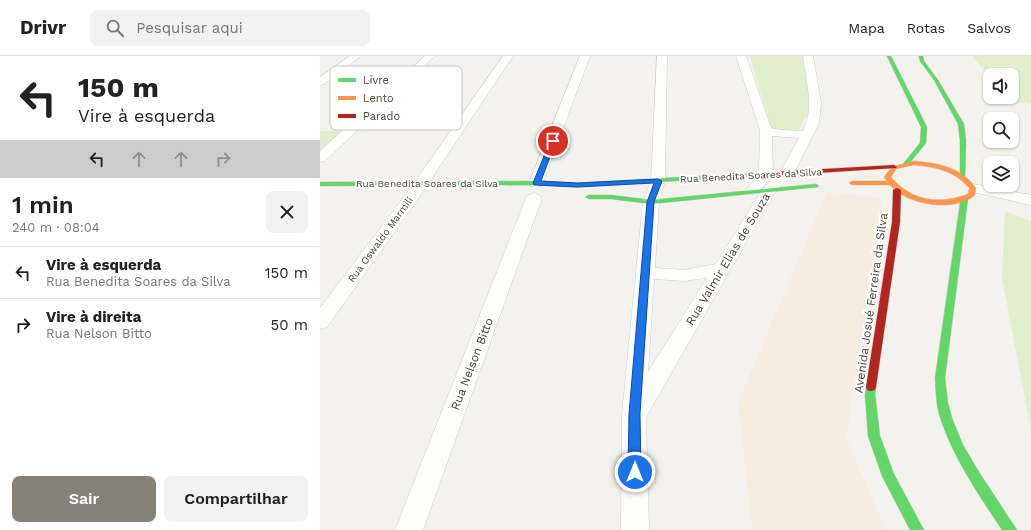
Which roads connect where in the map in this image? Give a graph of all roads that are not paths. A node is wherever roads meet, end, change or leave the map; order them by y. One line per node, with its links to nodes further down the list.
1 (356, 56): 10 (street)
2 (430, 56): 11 (street)
3 (508, 56): 14 (street, Rua Oswaldo Marmili)
4 (585, 56): 34 (street, Rua Nelson Bitto)
5 (662, 56): 25 (street)
6 (741, 56): 17 (street)
7 (808, 56): 18 (street, Rua Valmir Elias de Souza)
8 (889, 56): 20 (main road)
9 (921, 56): 24 (main road)
10 (342, 66)
11 (419, 66)
12 (330, 75): 13 (street)
13 (320, 82)
14 (462, 124)
15 (350, 130): 19 (street)
16 (458, 130): 32 (street, Rua Oswaldo Marmili)
17 (766, 130): 18 (street); 23 (street)
18 (808, 134): 22 (street, Rua Valmir Elias de Souza)
19 (320, 158)
20 (906, 164): 21 (main road, Rua Benedita Soares da Silva); 24 (main road, Rua Benedita Soares da Silva)
21 (894, 167): 22 (main road, Rua Benedita Soares da Silva); 26 (main road)
22 (788, 173): 23 (main road, Rua Benedita Soares da Silva); 30 (street, Rua Valmir Elias de Souza)
23 (766, 174): 25 (main road, Rua Benedita Soares da Silva); 33 (street)
24 (963, 176): 35 (main road)
25 (658, 181): 34 (main road, Rua Benedita Soares da Silva); 39 (street)
26 (889, 183): 28 (main road); 31 (main road)
27 (320, 184): 32 (main road, Rua Benedita Soares da Silva)
28 (844, 184)
29 (829, 185): 30 (main road, Rua Benedita Soares da Silva)
30 (769, 190): 33 (main road, Rua Benedita Soares da Silva); 40 (street, Rua Valmir Elias de Souza)
31 (897, 190): 35 (main road); 46 (main road, Avenida Josué Ferreira da Silva)
32 (417, 191): 34 (main road, Rua Benedita Soares da Silva); 36 (main road, Rua Benedita Soares da Silva); 42 (street, Rua Oswaldo Marmili)
33 (751, 192): 39 (main road, Rua Benedita Soares da Silva)
34 (535, 194): 44 (street, Rua Nelson Bitto)
35 (968, 194): 38 (street); 47 (main road)
36 (397, 196)
37 (580, 197): 39 (main road, Rua Benedita Soares da Silva)
38 (1031, 200)
39 (651, 202): 41 (street)
40 (722, 268): 41 (street); 43 (street, Rua Valmir Elias de Souza)
41 (645, 272): 43 (street)
42 (320, 322)
43 (634, 414): 45 (street)
44 (409, 530)
45 (635, 530)
46 (917, 530)
47 (1010, 530)

